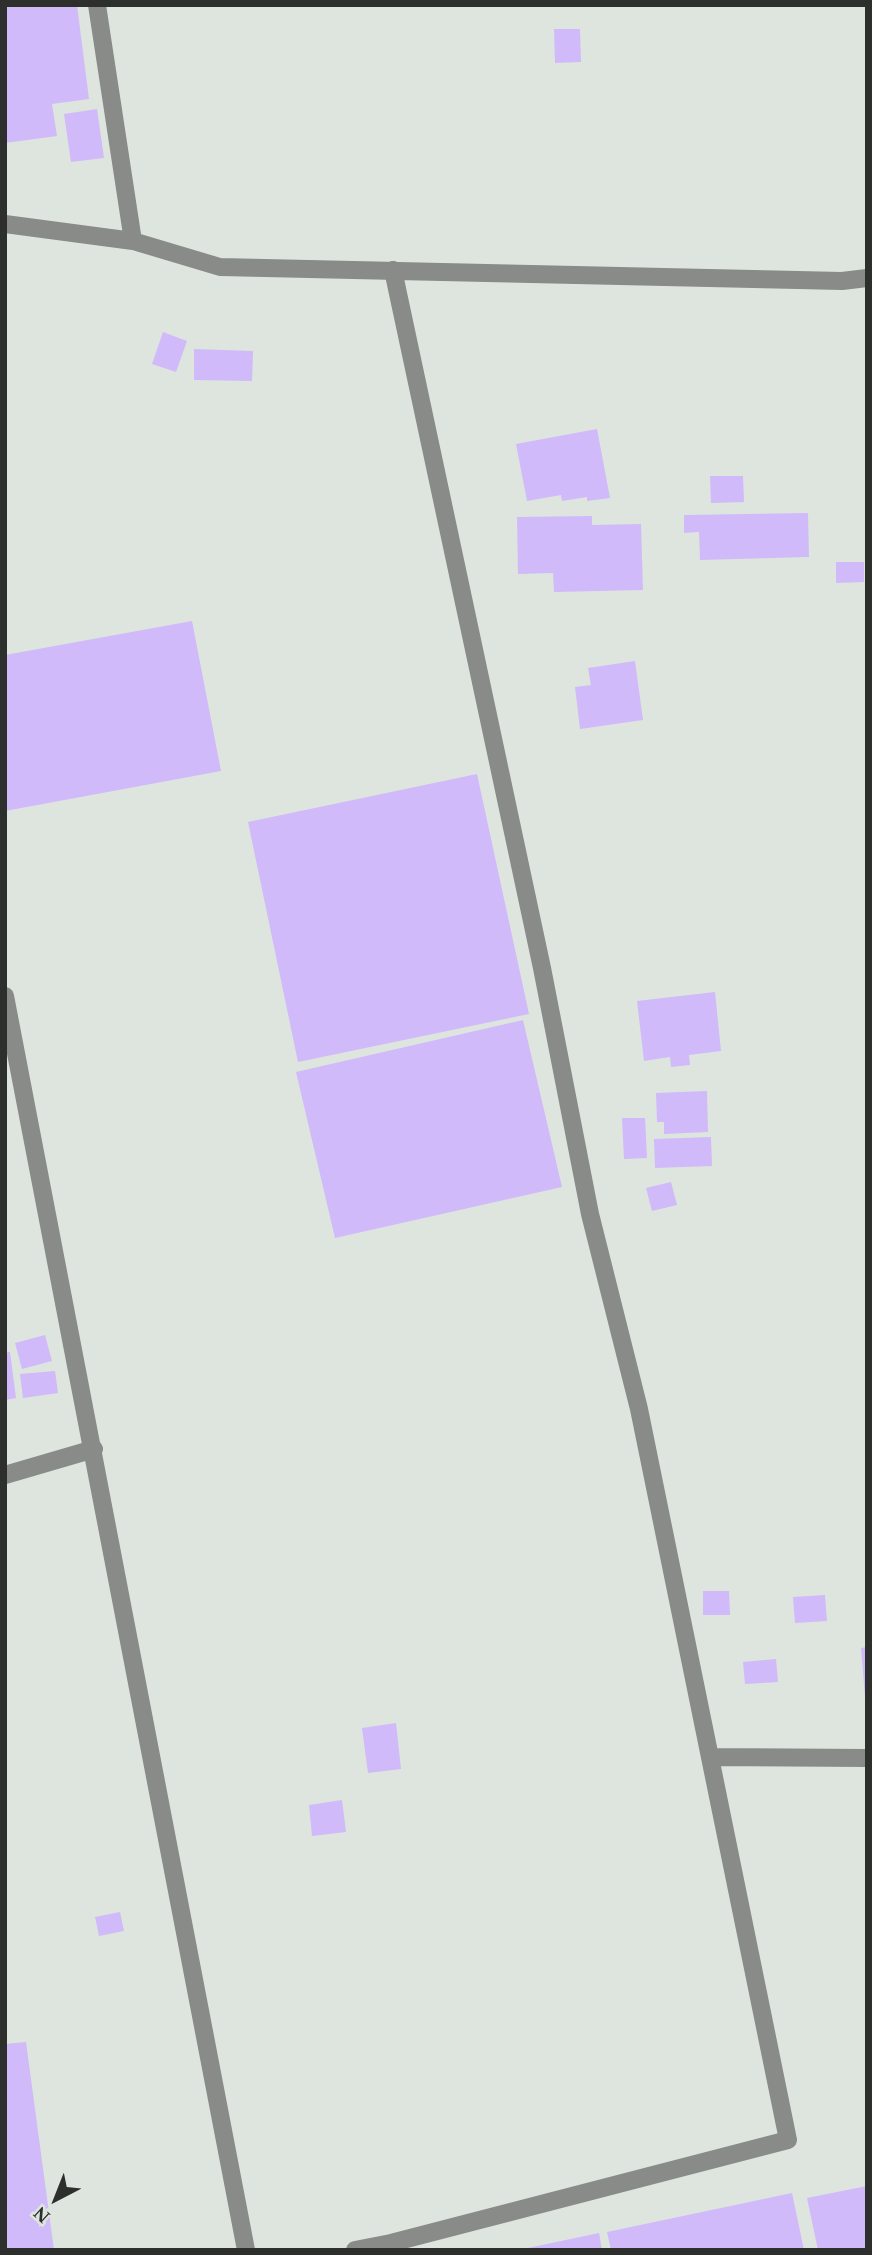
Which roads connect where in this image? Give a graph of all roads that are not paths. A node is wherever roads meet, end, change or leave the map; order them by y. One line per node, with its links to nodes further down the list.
1 (97, 5): 3 (street)
2 (5, 224): 3 (street)
3 (133, 241): 4 (street)
4 (393, 270): 5 (street); 9 (street)
5 (867, 278)
6 (5, 996): 7 (street)
7 (94, 1449): 8 (street); 12 (street)
8 (5, 1475)
9 (710, 1758): 10 (street); 11 (street)
10 (867, 1758)
11 (392, 2247): 13 (street)
12 (246, 2250)
13 (355, 2250)

